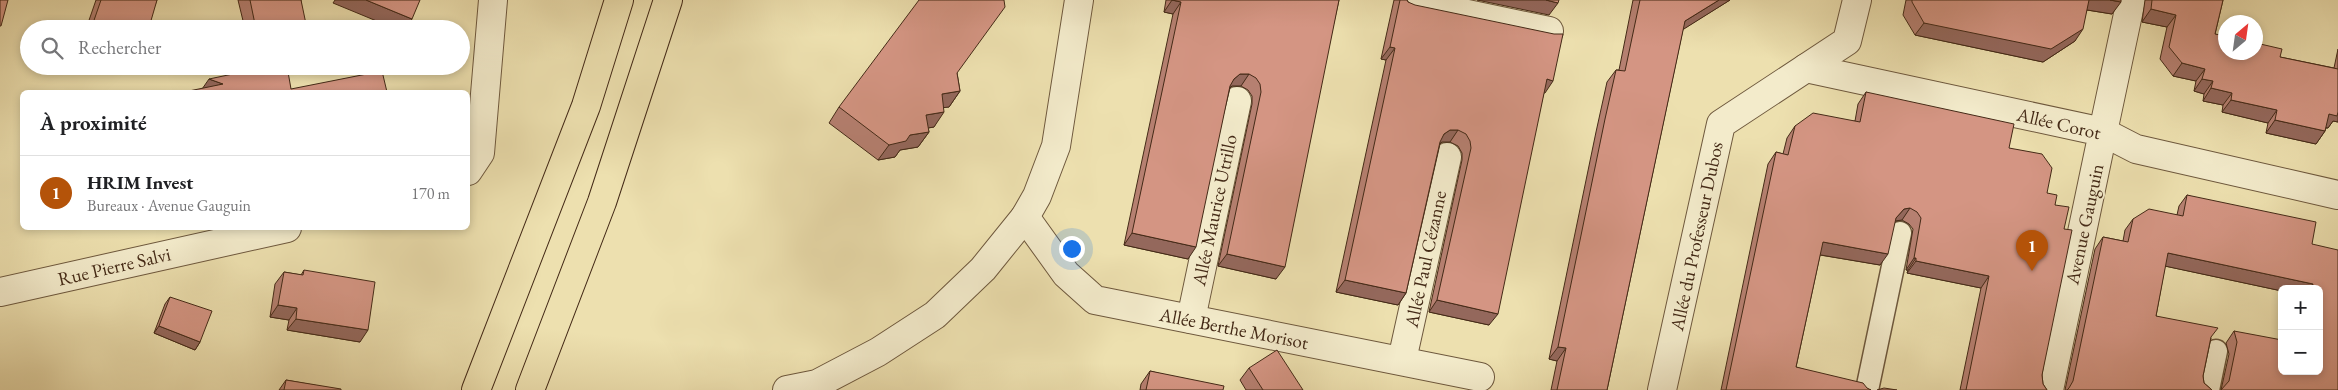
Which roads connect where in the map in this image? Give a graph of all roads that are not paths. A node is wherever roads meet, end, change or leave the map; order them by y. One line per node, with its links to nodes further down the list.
1 (493, 0): 14 (street)
2 (619, 0): 24 (highway)
3 (668, 0): 25 (highway)
4 (1079, 0): 16 (street)
5 (1856, 0): 10 (street, Allée du Professeur Dubos)
6 (2131, 0): 12 (street, Avenue Gauguin)
7 (1410, 2): 8 (street)
8 (1473, 8): 9 (street)
9 (1549, 31)
10 (1806, 68): 12 (street, Allée Corot); 27 (street, Allée du Professeur Dubos)
11 (1237, 101): 20 (street, Allée Maurice Utrillo)
12 (2103, 132): 15 (street, Allée Corot); 29 (street, Avenue Gauguin)
13 (1447, 157): 22 (street, Allée Paul Cézanne)
14 (470, 168)
15 (2338, 195)
16 (1025, 217): 20 (street, Allée Berthe Morisot); 26 (street)
17 (279, 230): 19 (street, Rue Pierre Salvi)
18 (1900, 233): 28 (lane)
19 (0, 292)
20 (1191, 319): 22 (street, Allée Berthe Morisot)
21 (2216, 351): 30 (lane)
22 (1402, 360): 23 (street, Allée Berthe Morisot)
23 (1480, 377)
24 (476, 390)
25 (530, 390)
26 (787, 390)
27 (1662, 390)
28 (1867, 390)
29 (2049, 390)
30 (2208, 390)

